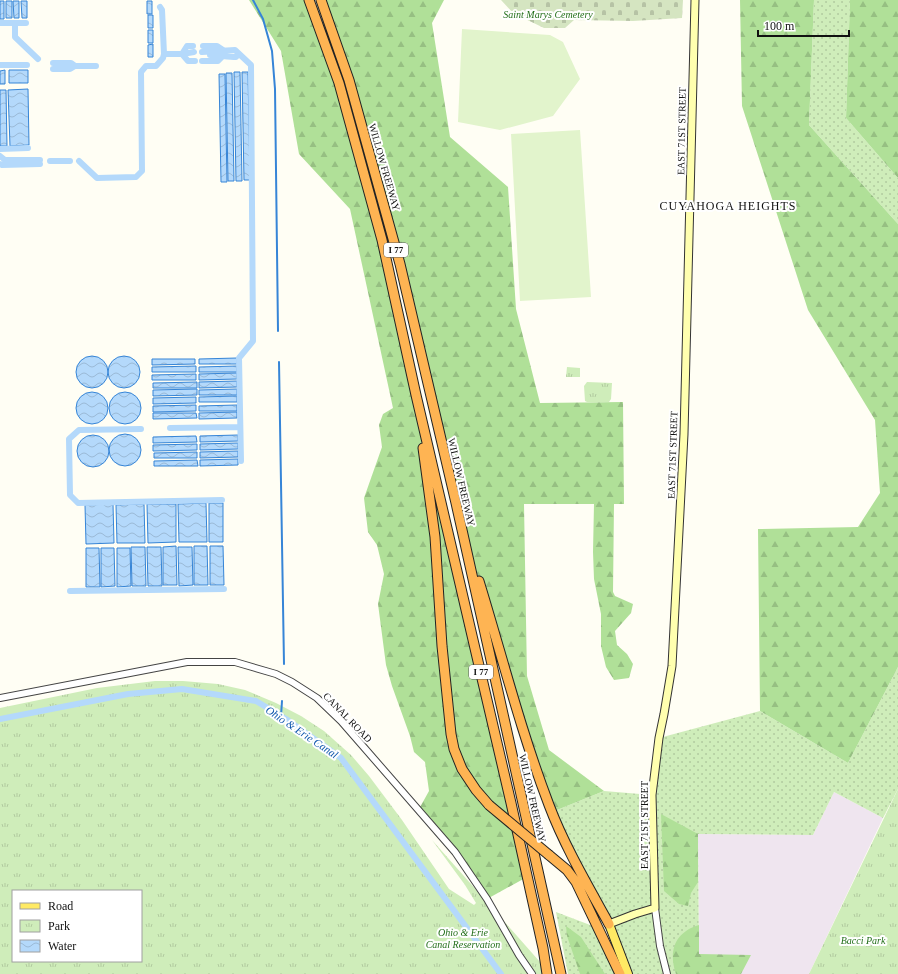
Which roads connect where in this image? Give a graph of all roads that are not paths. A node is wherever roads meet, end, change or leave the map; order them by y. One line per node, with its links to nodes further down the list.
1 (309, 0): 4 (highway, I 77)
2 (321, 0): 5 (highway, WILLOW FREEWAY / I 77)
3 (694, 0): 7 (main road, EAST 71ST STREET)
4 (416, 395): 11 (highway, I 77); 12 (highway, bridge)
5 (456, 503): 8 (highway); 9 (highway, WILLOW FREEWAY / I 77)
6 (0, 698): 10 (street, CANAL ROAD)
7 (655, 908): 8 (main road); 14 (street, EAST 71ST STREET)
8 (609, 924): 13 (main road)
9 (561, 971)
10 (532, 974)
11 (547, 974)
12 (620, 974)
13 (628, 974)
14 (667, 974)

